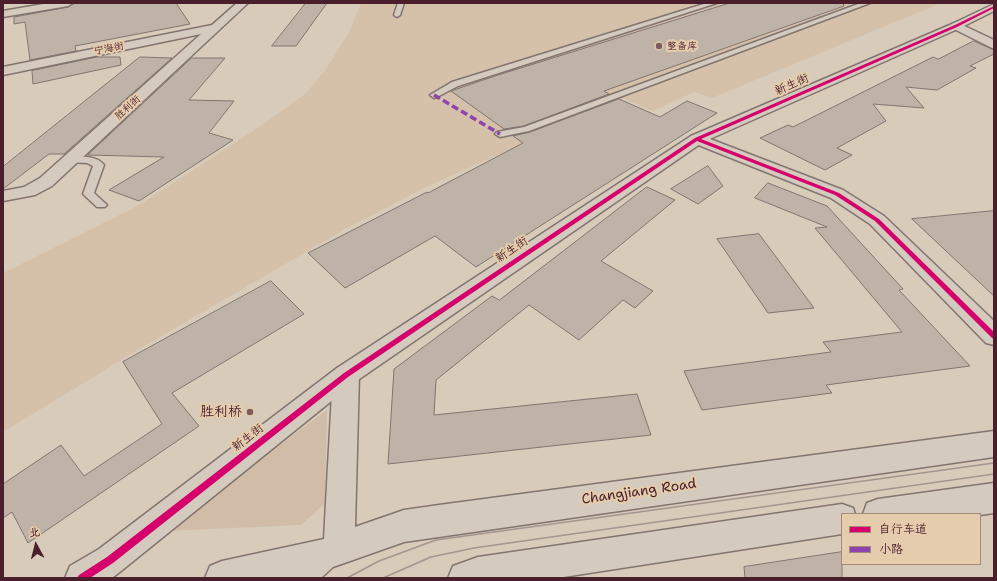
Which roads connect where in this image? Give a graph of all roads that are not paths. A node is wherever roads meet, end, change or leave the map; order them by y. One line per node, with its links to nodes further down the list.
1 (68, 3): 7 (street)
2 (243, 3): 10 (street, 胜利街)
3 (401, 3): 8 (lane)
4 (714, 3): 13 (lane)
5 (867, 3): 14 (lane)
6 (994, 7): 9 (street, 新生街)
7 (3, 14)
8 (397, 15)
9 (956, 26): 11 (street); 15 (street, 新生街)
10 (215, 28): 12 (street, 宁海街); 16 (street, 胜利街)
11 (994, 45)
12 (3, 71)
13 (434, 95)
14 (500, 134)
15 (697, 139): 19 (street); 20 (street, 新生街)
16 (70, 160): 17 (street, 胜利街); 18 (lane)
17 (3, 196)
18 (101, 205)
19 (994, 336)
20 (346, 375): 25 (street); 26 (street, 新生街)
21 (994, 444): 25 (street, Changjiang Road)
22 (994, 498): 23 (street)
23 (885, 513)
24 (841, 519): 29 (street)
25 (331, 552): 27 (street); 28 (street, Changjiang Road)
26 (82, 578)
27 (222, 578)
28 (296, 578)
29 (465, 578)

